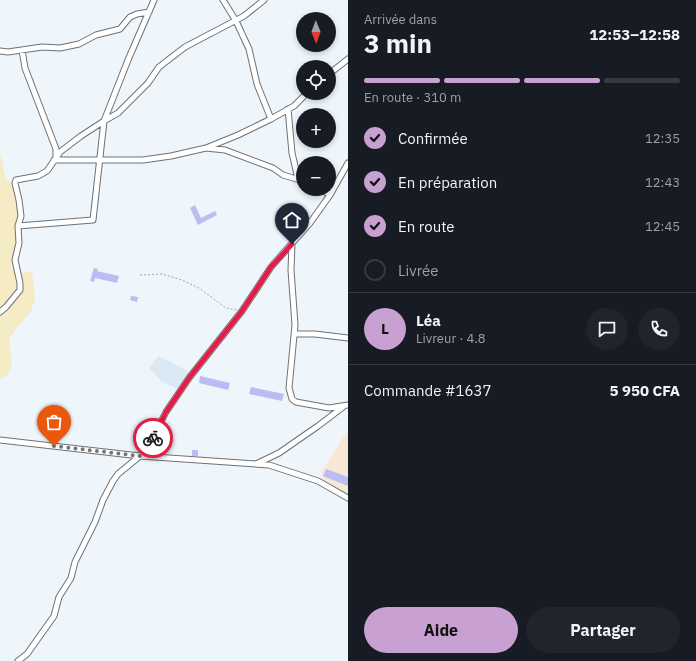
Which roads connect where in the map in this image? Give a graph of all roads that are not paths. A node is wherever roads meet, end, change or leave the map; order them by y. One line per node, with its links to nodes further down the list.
1 (154, 0): 4 (street)
2 (223, 0): 5 (street)
3 (264, 0): 5 (street)
4 (149, 12): 6 (street); 13 (street)
5 (236, 20): 12 (street); 13 (street)
6 (22, 50): 7 (street); 15 (street)
7 (0, 51)
8 (348, 59): 9 (street)
9 (336, 68)
10 (300, 100): 11 (street)
11 (288, 109): 12 (street); 18 (street)
12 (271, 119): 14 (street)
13 (104, 122): 15 (street); 16 (street)
14 (206, 148): 16 (street); 19 (street)
15 (55, 159): 16 (street); 22 (street)
16 (99, 160): 22 (street)
17 (348, 163): 20 (street)
18 (296, 166)
19 (296, 179)
20 (336, 184)
21 (329, 196): 23 (street)
22 (18, 226): 24 (street)
23 (292, 244): 25 (street); 29 (street)
24 (0, 312)
25 (294, 334): 26 (street); 27 (street)
26 (348, 338)
27 (346, 406): 30 (street)
28 (0, 440): 29 (street)
29 (140, 456): 30 (street); 32 (street)
30 (255, 464): 31 (street)
31 (348, 498)
32 (18, 661)

